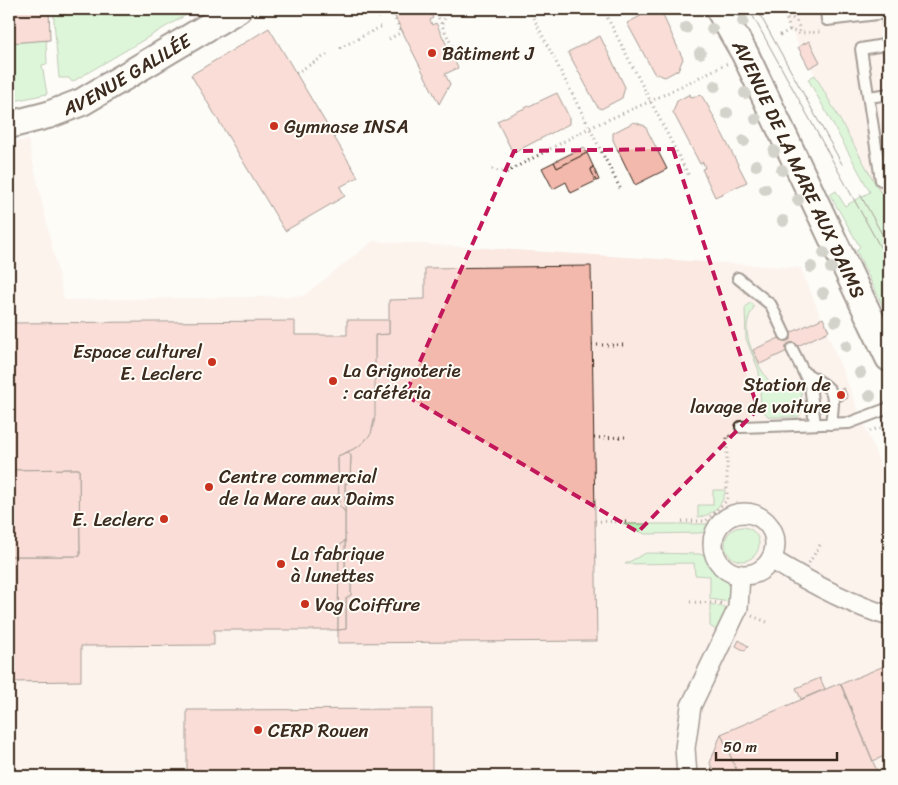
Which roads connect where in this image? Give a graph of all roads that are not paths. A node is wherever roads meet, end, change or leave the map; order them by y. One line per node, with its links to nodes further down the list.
1 (238, 9): 9 (street, AVENUE GALILÉE)
2 (719, 9): 14 (street, AVENUE DE LA MARE AUX DAIMS)
3 (826, 9): 4 (lane)
4 (886, 11): 5 (lane)
5 (889, 27)
6 (889, 44): 8 (lane)
7 (889, 94): 8 (lane)
8 (869, 98): 10 (lane)
9 (9, 125)
10 (889, 179)
11 (738, 278): 12 (lane)
12 (785, 335)
13 (792, 349): 15 (lane)
14 (889, 358)
15 (804, 372): 17 (lane); 18 (lane)
16 (889, 408): 18 (lane)
17 (815, 424): 18 (lane); 19 (lane)
18 (831, 424)
19 (738, 431)
20 (771, 559): 21 (street); 21 (street); 22 (street)
21 (740, 575): 23 (street)
22 (889, 616)
23 (688, 776)

